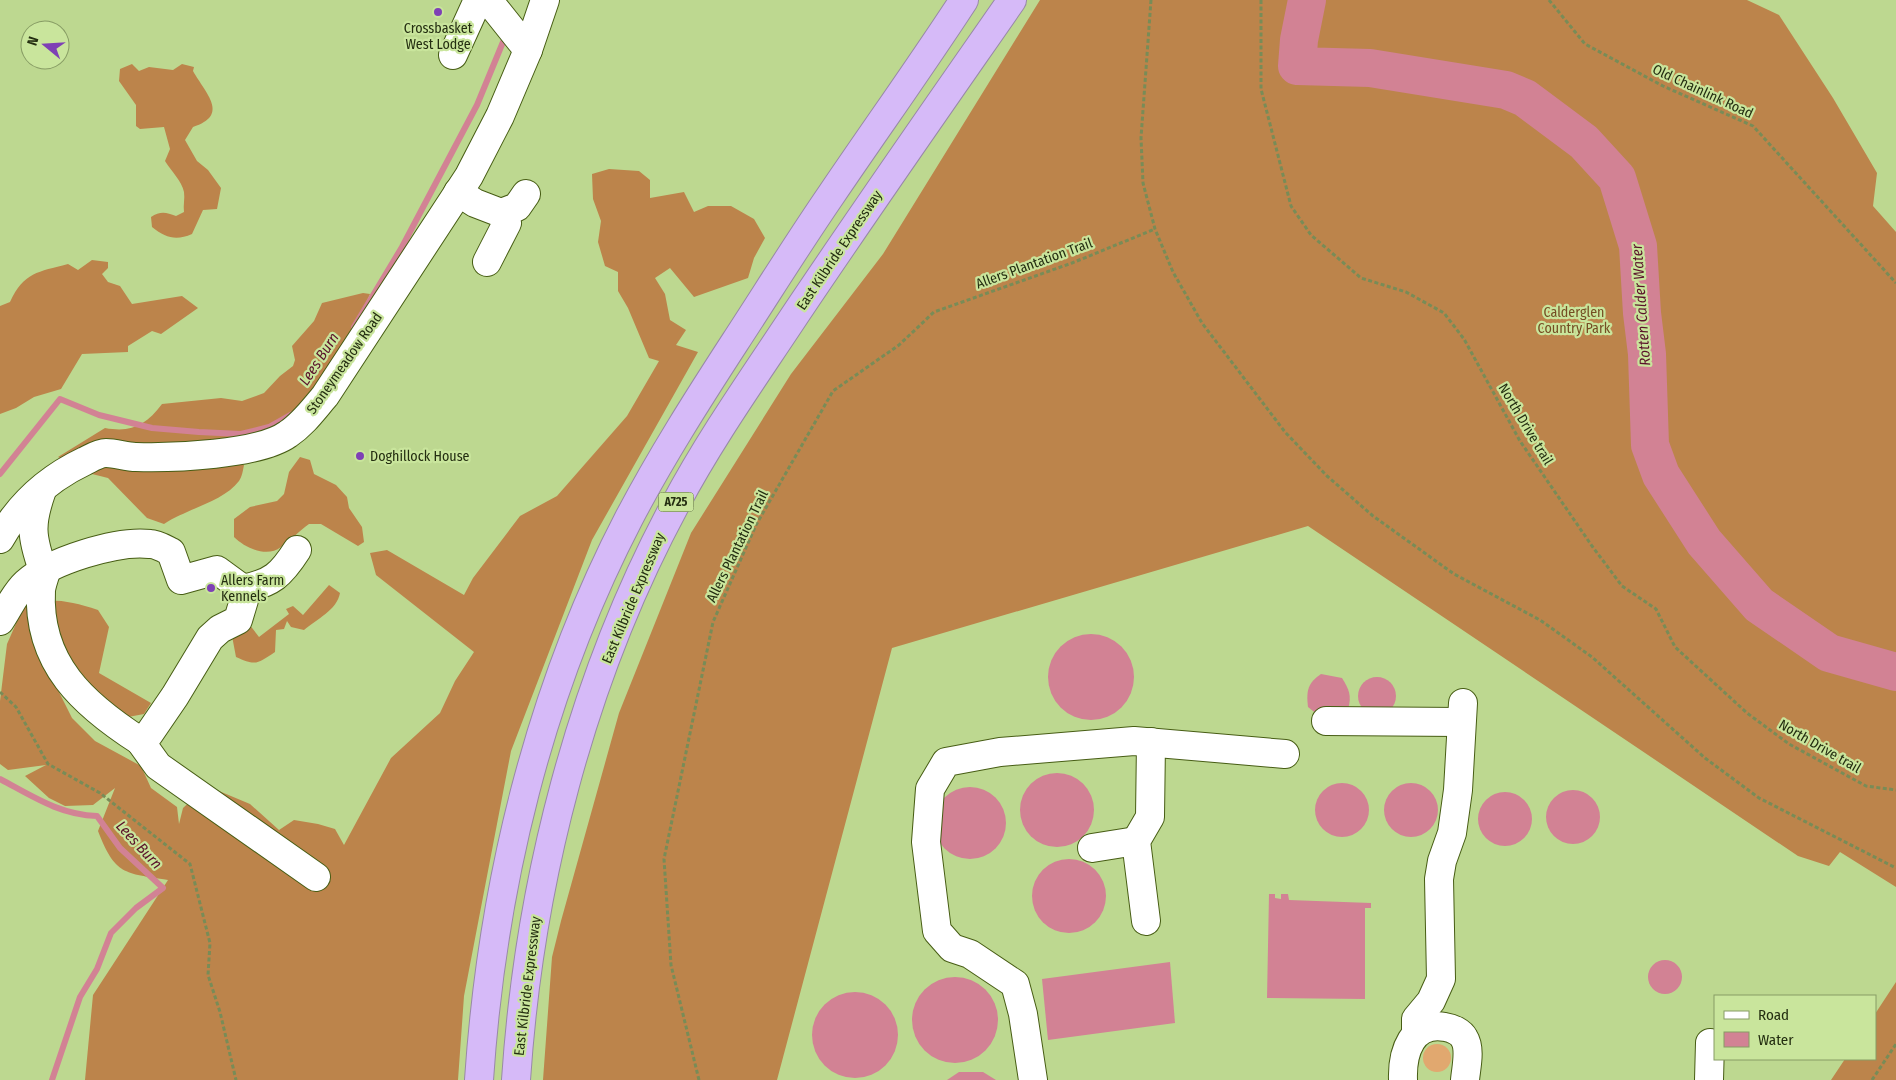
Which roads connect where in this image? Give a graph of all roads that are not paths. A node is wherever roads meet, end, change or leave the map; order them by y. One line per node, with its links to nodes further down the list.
1 (478, 0): 7 (street)
2 (488, 0): 6 (street)
3 (545, 0): 6 (street, Stoneymeadow Road)
4 (964, 0): 28 (highway, A725)
5 (1012, 0): 29 (highway, East Kilbride Expressway / A725)
6 (528, 50): 8 (street, Stoneymeadow Road)
7 (453, 55)
8 (458, 192): 10 (street); 12 (street, Stoneymeadow Road)
9 (526, 194): 10 (street)
10 (501, 213): 11 (street)
11 (487, 262)
12 (42, 488): 13 (street, Stoneymeadow Road); 15 (street)
13 (0, 540)
14 (296, 550): 16 (street)
15 (45, 569): 16 (street); 17 (street); 19 (street)
16 (243, 589): 19 (street)
17 (0, 621)
18 (1326, 721): 26 (street)
19 (140, 741): 24 (street)
20 (1151, 742): 21 (street); 22 (street); 30 (street)
21 (1286, 754)
22 (1136, 841): 23 (street); 25 (street)
23 (1092, 848)
24 (316, 877)
25 (1146, 921)
26 (1416, 1033): 31 (street); 32 (street)
27 (1710, 1043): 33 (street)
28 (479, 1080)
29 (516, 1080)
30 (1033, 1080)
31 (1403, 1080)
32 (1465, 1080)
33 (1708, 1080)

